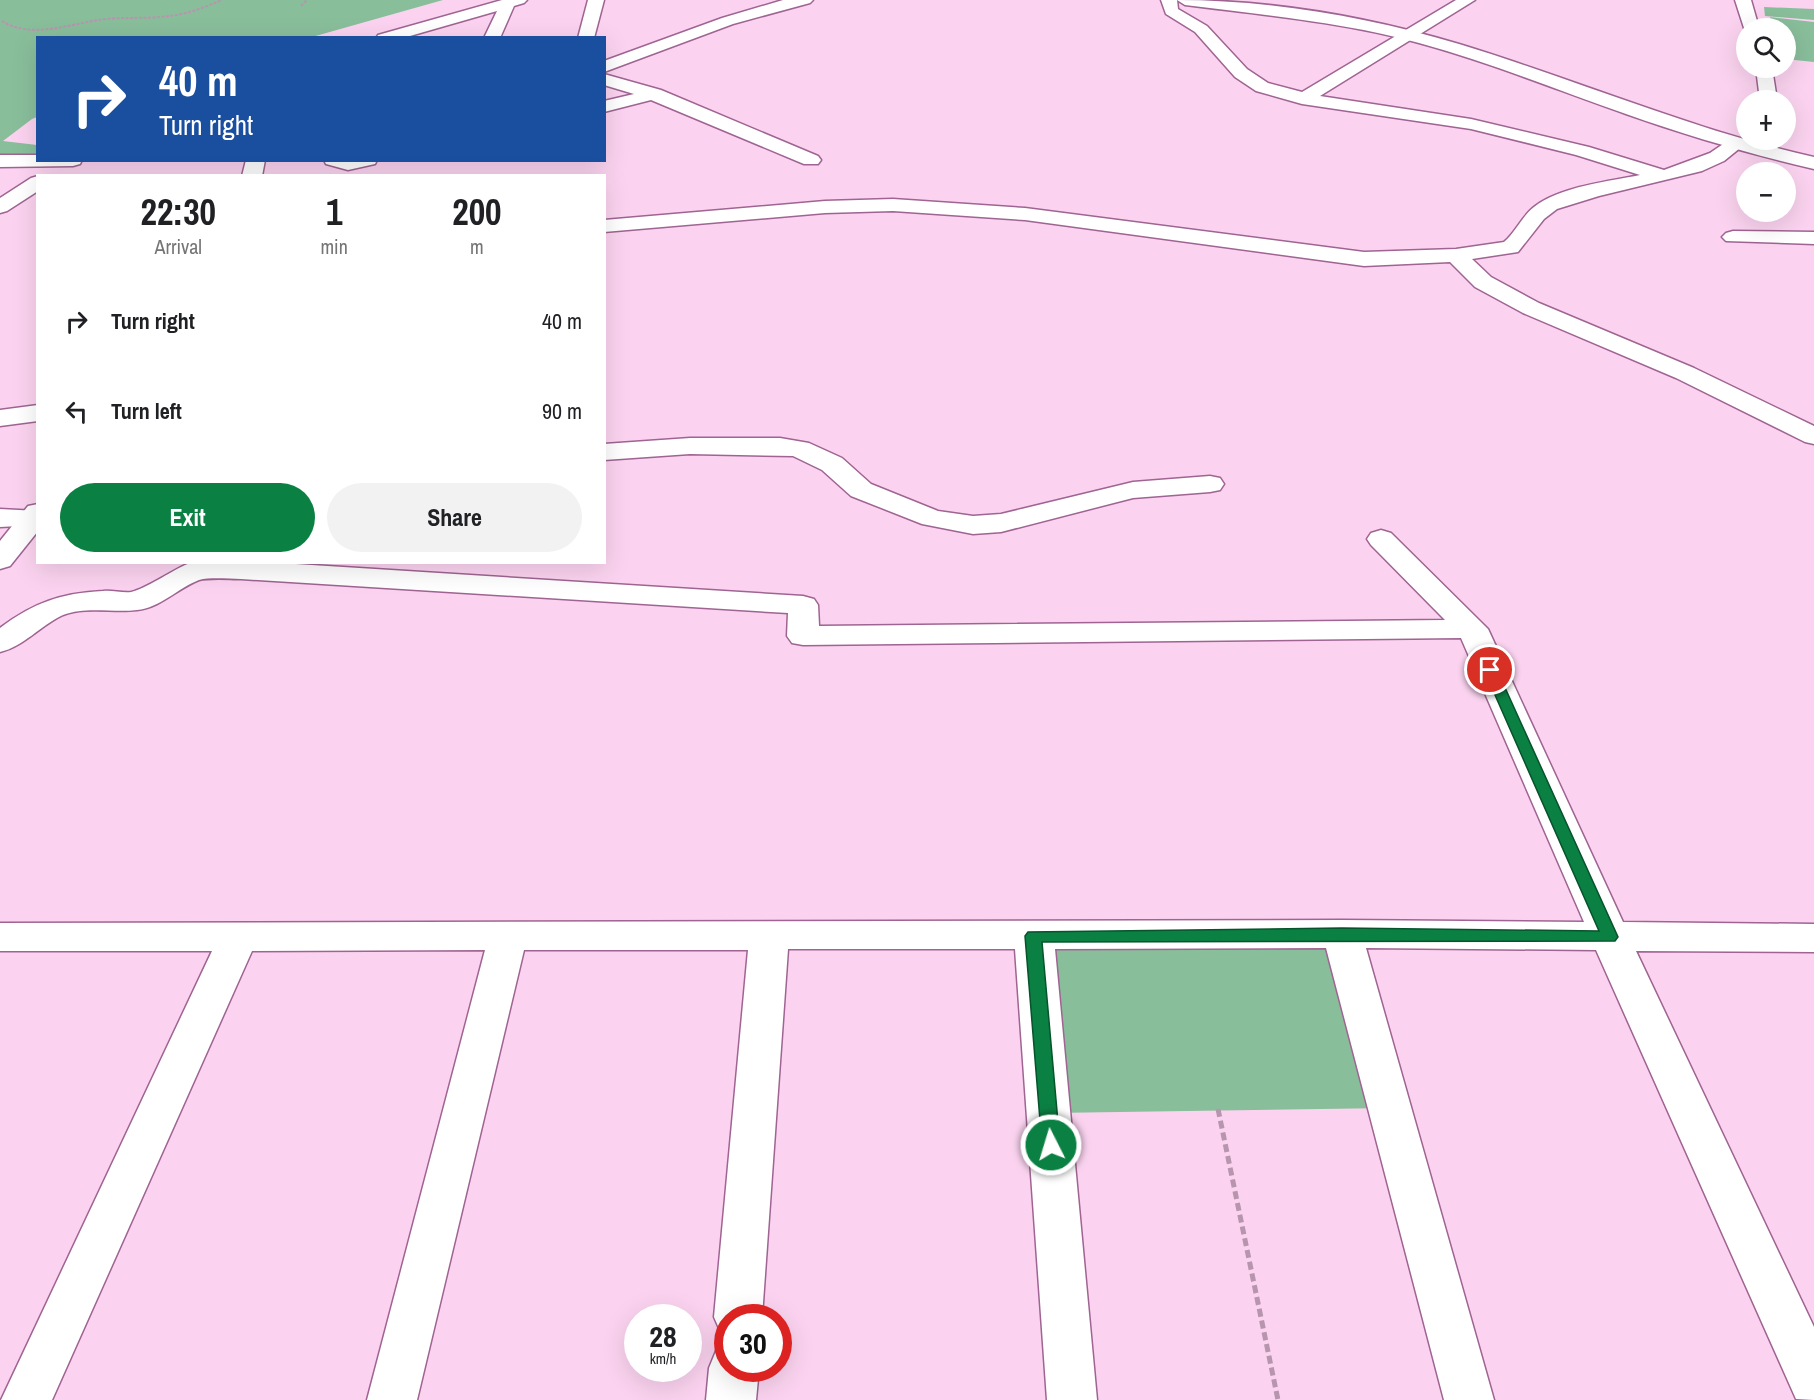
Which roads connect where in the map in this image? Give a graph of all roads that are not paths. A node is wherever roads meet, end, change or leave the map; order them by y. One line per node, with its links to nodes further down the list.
1 (596, 0): 12 (street)
2 (805, 0): 13 (street)
3 (1169, 0): 16 (street)
4 (1185, 0): 9 (street)
5 (1467, 0): 9 (street)
6 (1743, 0): 8 (street)
7 (514, 1): 10 (street); 11 (street)
8 (1748, 18)
9 (1407, 35): 16 (street); 18 (street)
10 (391, 36)
11 (493, 36)
12 (587, 36)
13 (606, 66)
14 (606, 79): 15 (street)
15 (654, 94): 17 (street); 21 (street)
16 (1302, 99): 29 (street)
17 (606, 106)
18 (1736, 138)
19 (1736, 144): 29 (street)
20 (1774, 150): 27 (street)
21 (811, 160)
22 (0, 161): 23 (street)
23 (36, 161)
24 (63, 162): 28 (street)
25 (340, 162): 26 (street)
26 (358, 162)
27 (1814, 163)
28 (49, 174)
29 (1660, 175): 35 (street)
30 (36, 183): 31 (street)
31 (0, 207)
32 (606, 226): 35 (street)
33 (1733, 237): 34 (street)
34 (1814, 237)
35 (1456, 255): 38 (street)
36 (36, 413): 37 (street)
37 (0, 418)
38 (1814, 436)
39 (606, 452): 40 (street)
40 (1210, 484)
41 (35, 515): 42 (street); 44 (street)
42 (0, 518)
43 (1381, 539): 45 (street)
44 (0, 560)
45 (1472, 629): 46 (street); 53 (street)
46 (0, 643)
47 (1342, 934): 51 (street); 53 (street); 62 (street)
48 (239, 936): 49 (street); 52 (street); 58 (street)
49 (508, 936): 50 (street); 59 (street)
50 (769, 936): 51 (street); 55 (street)
51 (1034, 936): 61 (street)
52 (0, 937)
53 (1610, 937): 54 (street); 57 (street)
54 (1814, 938)
55 (739, 1304)
56 (733, 1382): 60 (street)
57 (1814, 1382)
58 (26, 1400)
59 (392, 1400)
60 (731, 1400)
61 (1072, 1400)
62 (1469, 1400)

